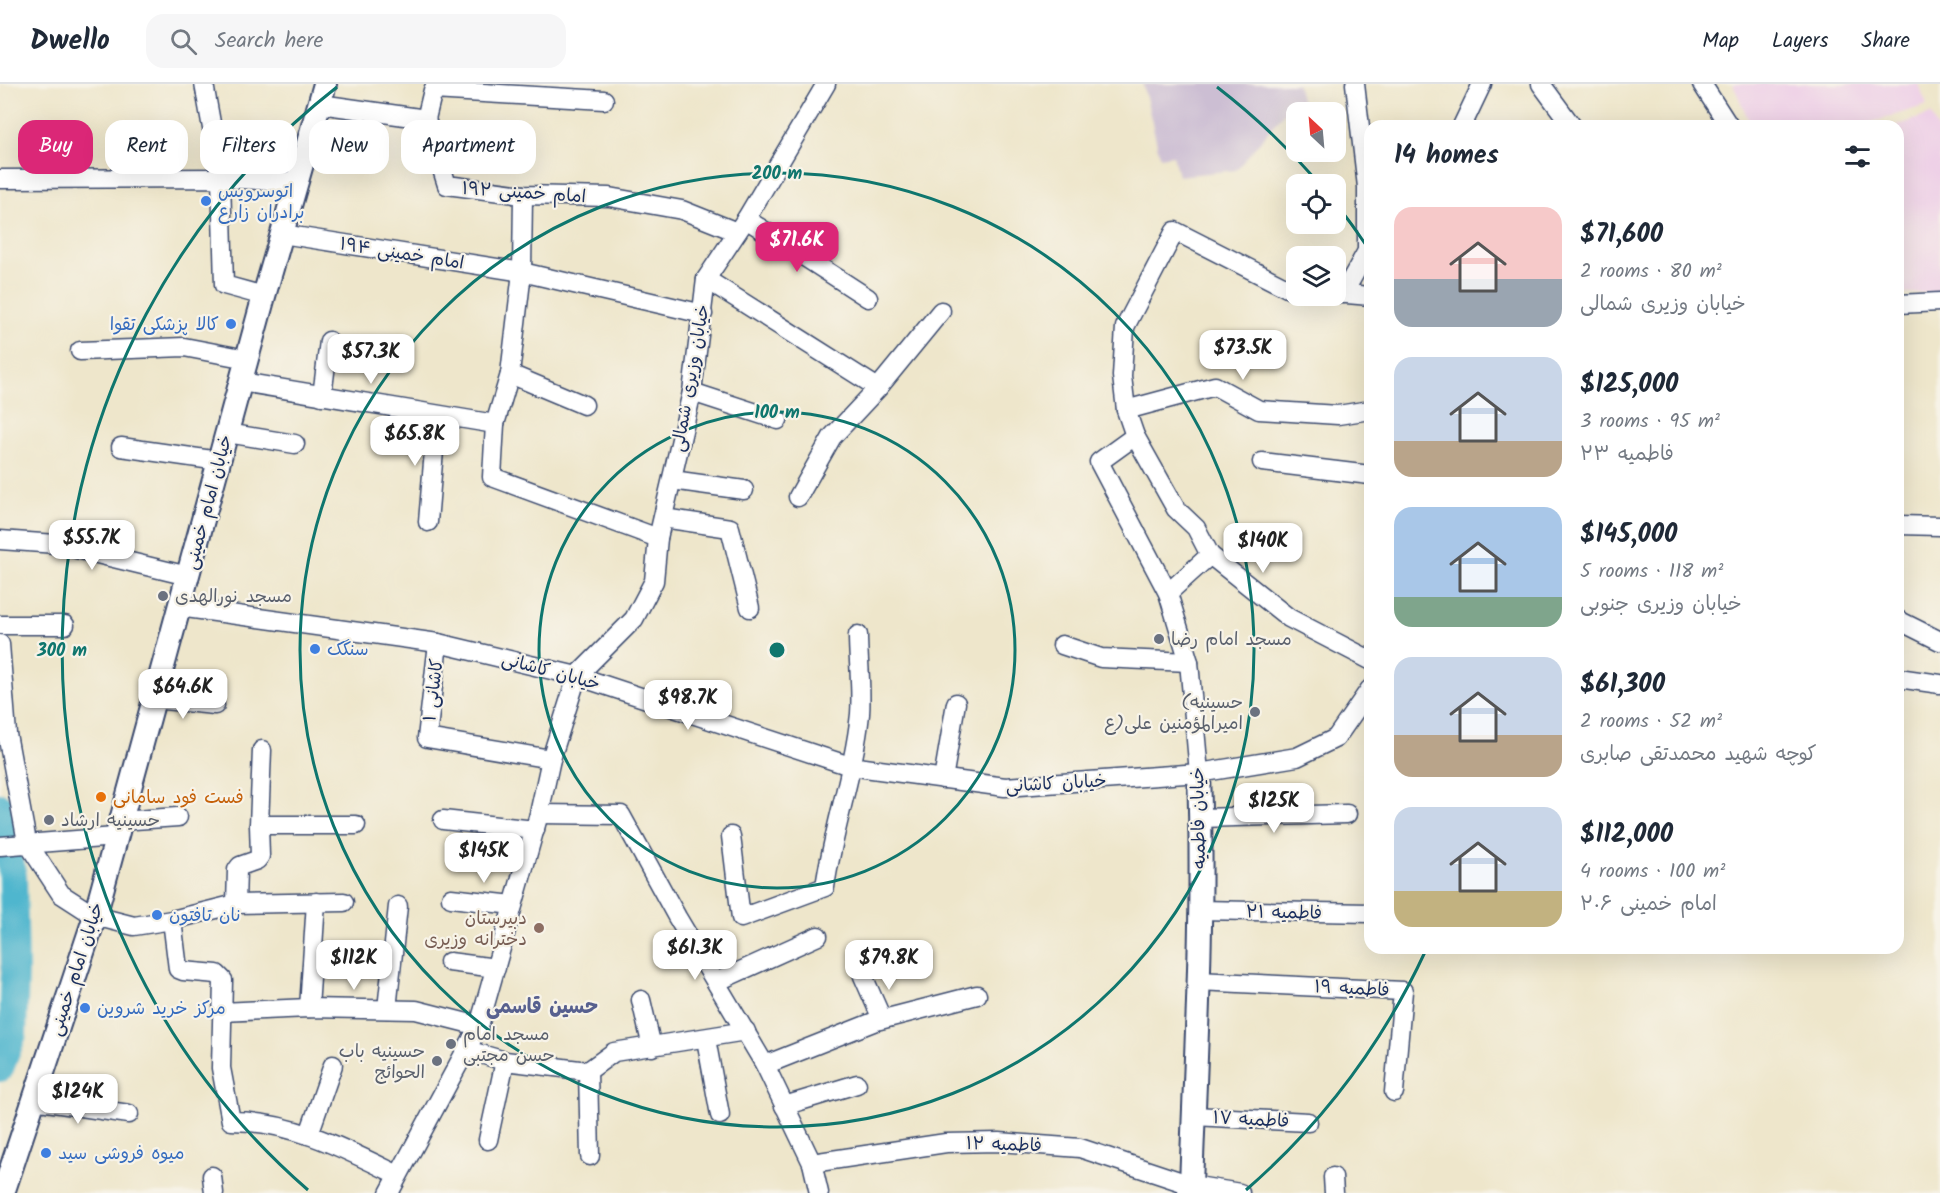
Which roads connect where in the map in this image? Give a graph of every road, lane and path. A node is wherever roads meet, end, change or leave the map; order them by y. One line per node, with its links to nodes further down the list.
1 (204, 84): 14 (street)
2 (826, 84): 18 (street, خیابان وزیری شمالی)
3 (1354, 84): 13 (street)
4 (1482, 84): 10 (street)
5 (1541, 84): 11 (street)
6 (1702, 84): 12 (street)
7 (322, 94): 9 (street); 16 (main road, خیابان امام خمینی)
8 (604, 100): 9 (street)
9 (426, 119): 17 (street, امام خمینی ۱۹۲)
10 (1465, 120)
11 (1568, 120)
12 (1725, 120)
13 (1364, 163)
14 (221, 178): 15 (street); 16 (street); 26 (street)
15 (0, 179)
16 (297, 182): 19 (main road, خیابان امام خمینی)
17 (523, 195): 18 (street, امام خمینی ۱۹۲); 21 (street)
18 (741, 225): 22 (street, خیابان وزیری شمالی); 28 (street, امام خمینی ۱۹۲)
19 (282, 234): 21 (street, امام خمینی ۱۹۴); 26 (main road, خیابان امام خمینی)
20 (1364, 256): 23 (street)
21 (522, 272): 32 (street, امام خمینی ۱۹۴); 36 (street)
22 (706, 279): 32 (street, خیابان وزیری شمالی); 38 (street)
23 (1346, 283)
24 (1286, 287): 42 (street)
25 (1346, 294): 27 (street)
26 (264, 296): 35 (main road, خیابان امام خمینی)
27 (1364, 296)
28 (868, 298)
29 (1940, 302): 30 (street)
30 (1904, 304)
31 (941, 311): 38 (street)
32 (703, 314): 39 (street, خیابان وزیری شمالی)
33 (329, 341): 40 (street)
34 (80, 351): 35 (street)
35 (247, 360): 37 (main road, خیابان امام خمینی)
36 (510, 374): 41 (street); 46 (street)
37 (241, 382): 40 (street); 47 (main road, خیابان امام خمینی)
38 (878, 388): 56 (street)
39 (692, 392): 45 (street); 54 (street, خیابان وزیری شمالی)
40 (322, 396): 44 (street)
41 (584, 405)
42 (1126, 410): 43 (street); 48 (street)
43 (1364, 411)
44 (437, 415): 46 (street); 58 (street)
45 (778, 420)
46 (495, 424): 61 (street)
47 (227, 433): 49 (street); 51 (main road, خیابان امام خمینی)
48 (1135, 436): 63 (street); 65 (street, خیابان فاطمیه)
49 (295, 444)
50 (122, 447): 51 (street)
51 (219, 461): 64 (main road, خیابان امام خمینی)
52 (1262, 462): 53 (street)
53 (1364, 474)
54 (672, 480): 55 (street); 57 (street, خیابان وزیری شمالی)
55 (744, 490)
56 (798, 497)
57 (663, 518): 61 (street, خیابان وزیری شمالی); 67 (street)
58 (428, 522)
59 (1904, 525): 60 (street)
60 (1940, 526)
61 (658, 538): 78 (street, خیابان وزیری شمالی)
62 (0, 540): 64 (street)
63 (1210, 555): 65 (street); 76 (street)
64 (188, 576): 66 (main road, خیابان امام خمینی)
65 (1168, 593): 77 (street, خیابان فاطمیه)
66 (179, 607): 73 (street, خیابان کاشانی); 82 (main road, خیابان امام خمینی)
67 (750, 608)
68 (1904, 623): 72 (street)
69 (0, 625): 70 (street)
70 (65, 625)
71 (858, 634): 87 (street)
72 (1940, 641)
73 (438, 643): 78 (street, خیابان کاشانی); 86 (street, کاشانی ۱)
74 (0, 644): 99 (street)
75 (1062, 645): 77 (street)
76 (1364, 657)
77 (1189, 662): 88 (street, خیابان فاطمیه)
78 (577, 676): 86 (street); 87 (street, خیابان کاشانی)
79 (1904, 679): 80 (street)
80 (1940, 684)
81 (1364, 698): 88 (street, خیابان کاشانی)
82 (154, 699): 84 (street); 97 (main road, خیابان امام خمینی)
83 (956, 703): 89 (street)
84 (215, 705)
85 (262, 750): 95 (street)
86 (551, 759): 94 (street)
87 (850, 766): 89 (street, خیابان کاشانی); 98 (street)
88 (1199, 773): 89 (street, خیابان کاشانی); 92 (main road, خیابان فاطمیه)
89 (943, 779)
90 (1347, 814): 92 (street)
91 (178, 817): 97 (street)
92 (1201, 818): 106 (main road, خیابان فاطمیه)
93 (443, 820): 94 (street)
94 (537, 822): 104 (street); 115 (street)
95 (259, 825): 96 (street); 103 (street)
96 (356, 825)
97 (118, 829): 99 (street); 108 (main road, خیابان امام خمینی)
98 (731, 837)
99 (12, 844): 108 (street)
100 (451, 898): 104 (street)
101 (316, 902): 102 (street); 103 (street); 118 (street)
102 (344, 902)
103 (236, 904): 109 (street)
104 (513, 905): 112 (street)
105 (398, 906): 119 (street)
106 (1199, 910): 107 (street, فاطمیه ۲۱); 114 (main road, خیابان فاطمیه)
107 (1364, 913)
108 (95, 916): 109 (street); 133 (main road, خیابان امام خمینی)
109 (172, 920): 120 (street)
110 (818, 936): 115 (street)
111 (449, 962): 112 (street)
112 (496, 968): 122 (street)
113 (863, 976): 121 (street)
114 (1198, 981): 132 (street, فاطمیه ۱۹); 137 (main road, خیابان فاطمیه)
115 (716, 982): 123 (street)
116 (977, 995): 121 (street)
117 (641, 1000): 125 (street)
118 (309, 1008): 119 (street); 120 (street)
119 (387, 1009): 122 (street)
120 (222, 1012): 139 (street)
121 (882, 1019): 129 (street)
122 (479, 1026): 126 (street)
123 (746, 1031): 124 (street); 129 (street)
124 (706, 1039): 125 (street); 136 (street)
125 (652, 1047): 130 (street)
126 (467, 1050): 127 (street); 143 (street)
127 (505, 1061): 130 (street); 140 (street)
128 (333, 1065): 139 (street)
129 (765, 1065): 134 (street)
130 (588, 1071): 141 (street)
131 (857, 1084): 134 (street)
132 (1394, 1092)
133 (33, 1100): 135 (street); 145 (main road, خیابان امام خمینی)
134 (784, 1106): 142 (street)
135 (129, 1114)
136 (720, 1115)
137 (1194, 1116): 138 (street, فاطمیه ۱۷); 144 (main road, خیابان فاطمیه)
138 (1308, 1122)
139 (309, 1134): 143 (street)
140 (488, 1140)
141 (590, 1156)
142 (812, 1163): 144 (street, فاطمیه ۱۲); 147 (street)
143 (398, 1174): 146 (street)
144 (1190, 1189): 148 (street, فاطمیه ۱۲)
145 (3, 1193)
146 (389, 1193)
147 (819, 1193)
148 (1240, 1193)

